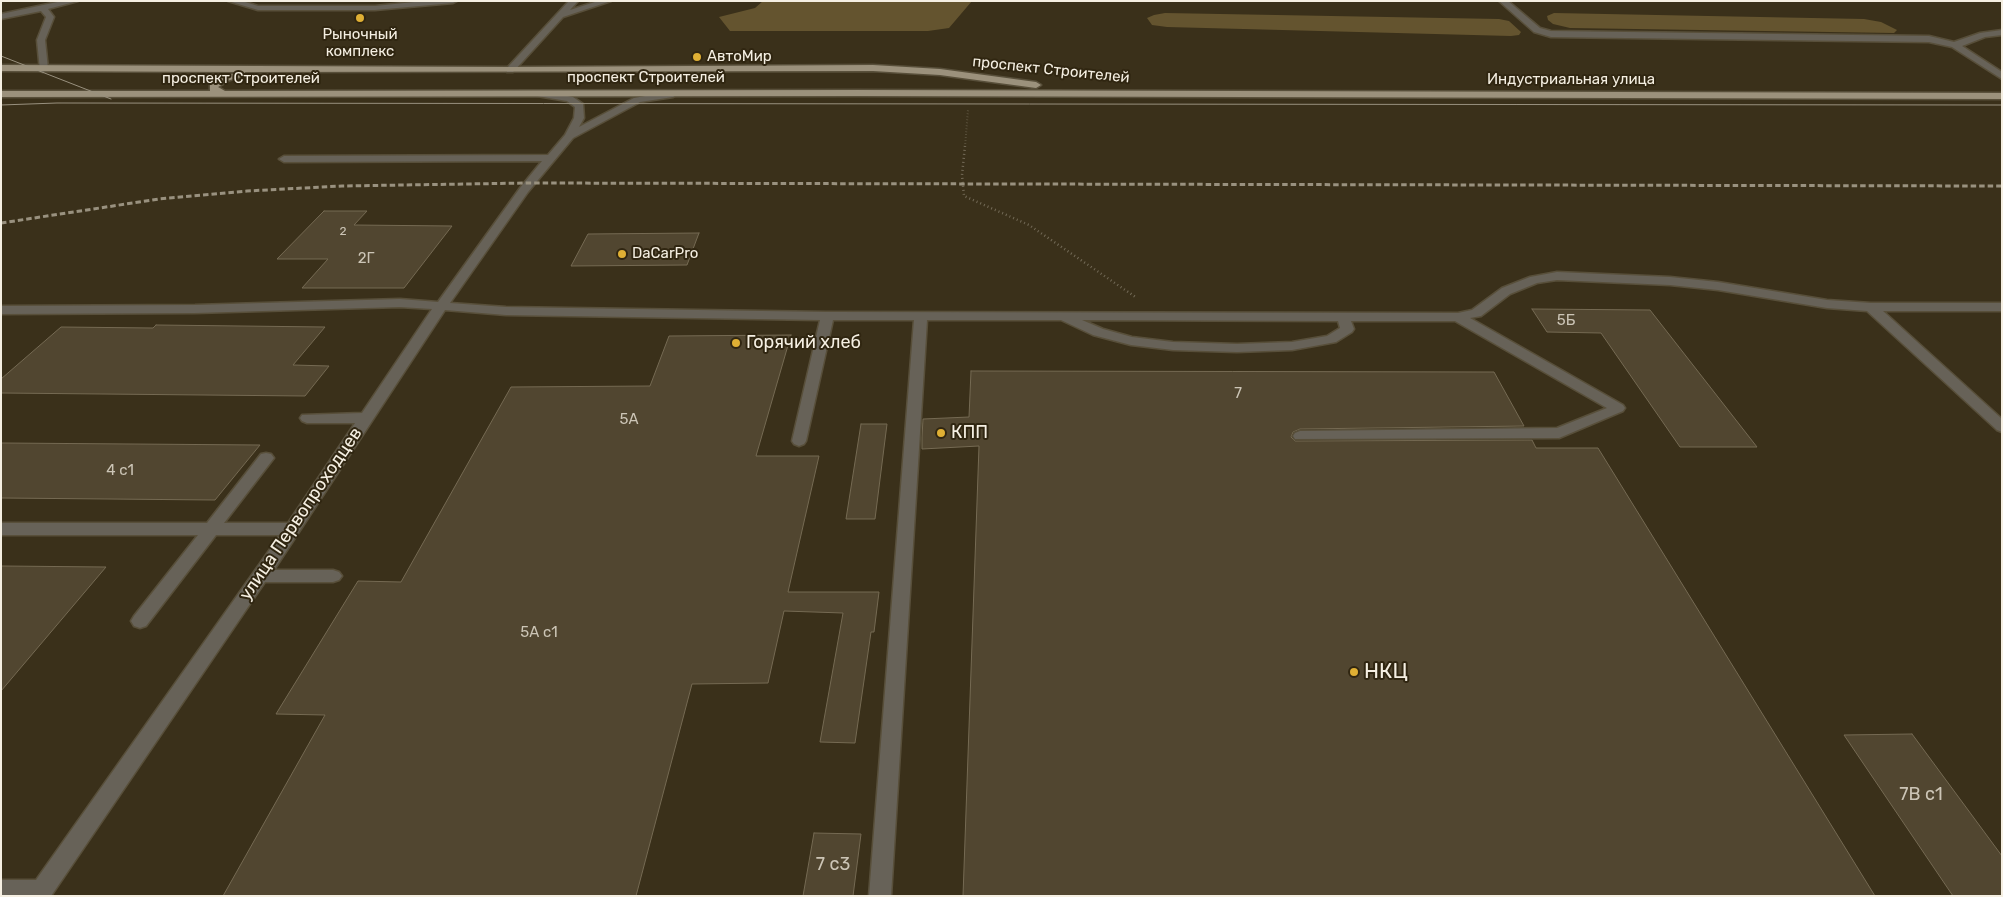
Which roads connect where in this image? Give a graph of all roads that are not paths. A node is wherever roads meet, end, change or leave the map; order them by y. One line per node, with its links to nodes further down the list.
1 (74, 1): 7 (street)
2 (232, 1): 3 (street)
3 (453, 1)
4 (574, 1): 8 (street)
5 (607, 1): 8 (street)
6 (1503, 1): 11 (street)
7 (47, 12): 9 (street); 14 (street)
8 (561, 15): 16 (street)
9 (1, 17)
10 (2002, 32): 11 (street)
11 (1955, 44): 17 (street)
12 (1, 68): 14 (main road, проспект Строителей)
13 (873, 68): 16 (main road, проспект Строителей); 20 (main road); 23 (main road, проспект Строителей)
14 (43, 69): 15 (main road, проспект Строителей)
15 (283, 69): 16 (main road, проспект Строителей); 22 (main road)
16 (510, 70)
17 (2002, 76)
18 (536, 93): 19 (main road, проспект Строителей); 22 (main road, проспект Строителей); 25 (street, улица Первопроходцев)
19 (681, 93): 20 (main road, проспект Строителей); 25 (street, улица Первопроходцев)
20 (858, 93): 23 (main road, проспект Строителей)
21 (1, 94): 22 (main road, проспект Строителей)
22 (224, 94)
23 (1140, 94): 24 (main road, Индустриальная улица)
24 (2002, 96)
25 (569, 136): 26 (street, улица Первопроходцев)
26 (550, 158): 27 (street); 28 (street, улица Первопроходцев)
27 (284, 159)
28 (442, 306): 31 (street); 32 (street); 38 (street, улица Первопроходцев)
29 (1871, 306): 30 (street); 36 (street); 39 (street)
30 (2002, 307)
31 (1, 310)
32 (827, 316): 35 (street); 41 (street)
33 (1060, 316): 34 (street); 34 (street); 35 (street)
34 (1343, 316): 36 (street)
35 (921, 317): 51 (street)
36 (1458, 317): 40 (street)
37 (307, 418): 38 (street)
38 (366, 418): 45 (street, улица Первопроходцев)
39 (2002, 427)
40 (1300, 436)
41 (799, 441)
42 (266, 458): 43 (street)
43 (213, 528): 44 (street); 45 (street); 48 (street)
44 (1, 529)
45 (293, 529): 46 (street, улица Первопроходцев)
46 (261, 576): 47 (street); 50 (street, улица Первопроходцев)
47 (333, 576)
48 (140, 621)
49 (1, 891): 50 (street)
50 (39, 893)
51 (880, 896)

